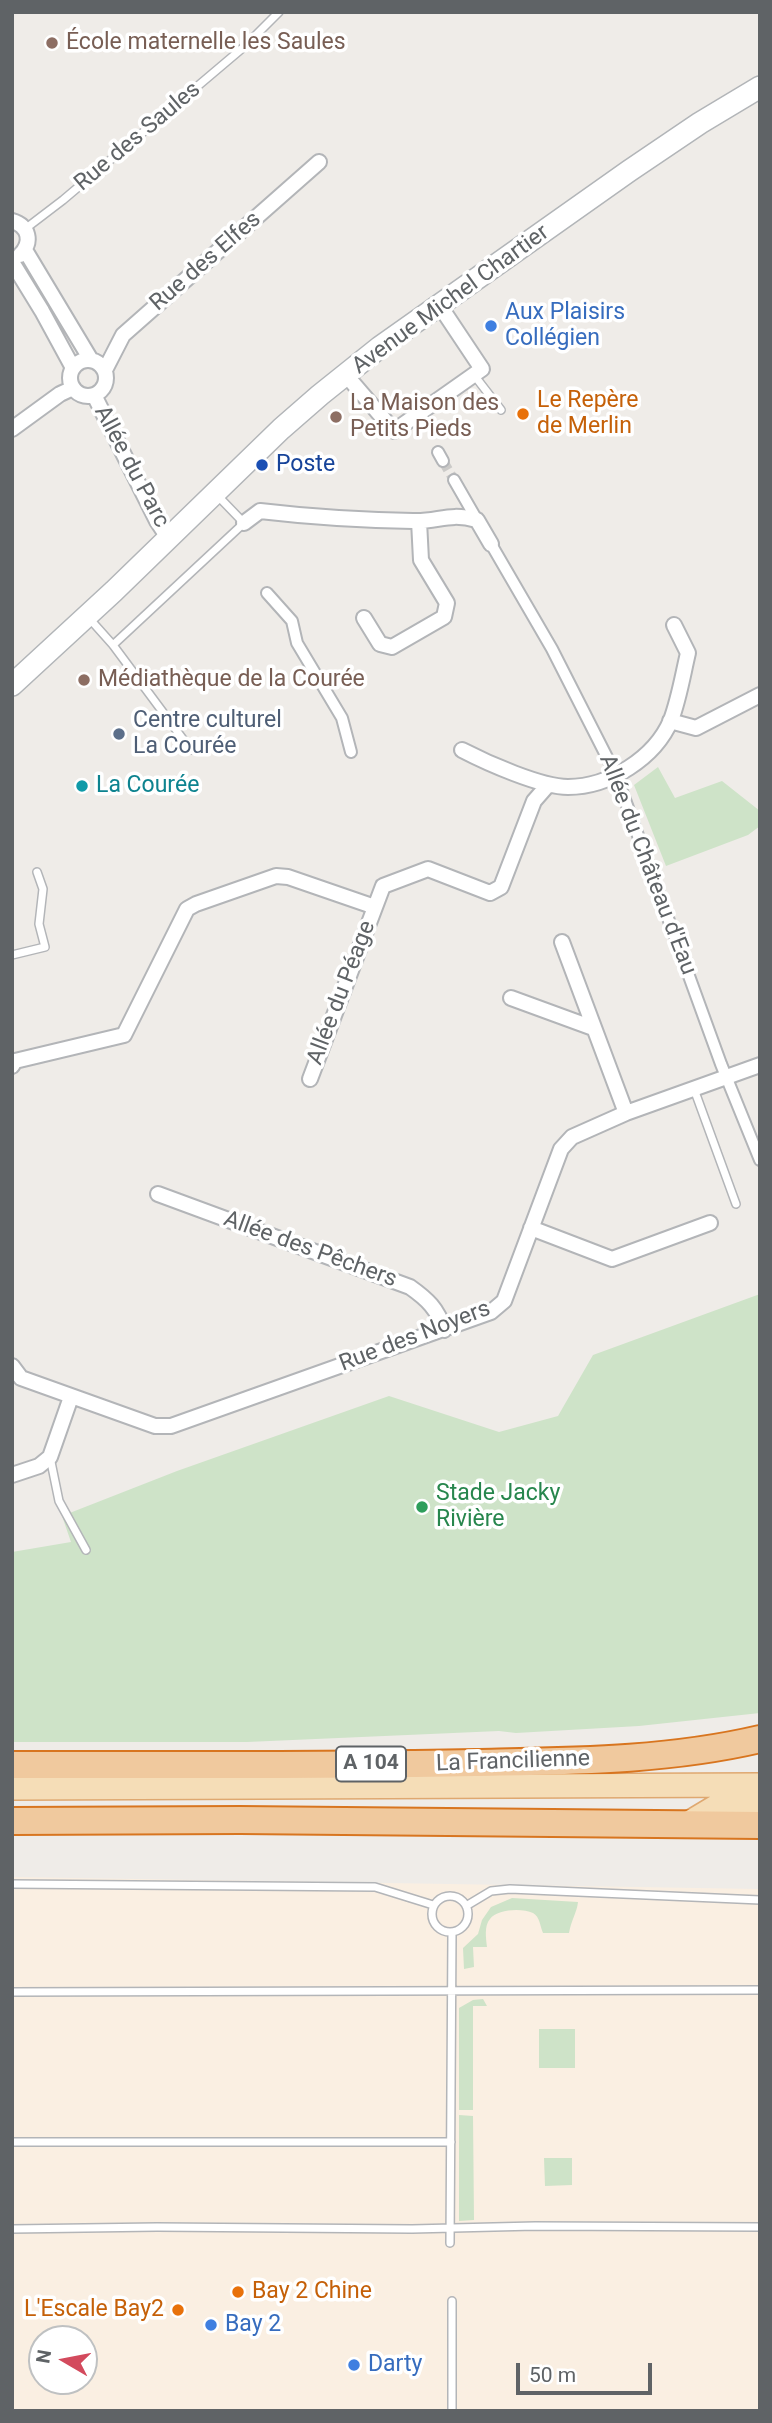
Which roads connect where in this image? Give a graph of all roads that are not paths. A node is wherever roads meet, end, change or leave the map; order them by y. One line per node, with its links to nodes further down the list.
1 (279, 12): 4 (lane, Rue des Saules)
2 (760, 87): 6 (main road, Avenue Michel Chartier)
3 (319, 162): 9 (street, Rue des Elfes)
4 (19, 225): 5 (street)
5 (16, 257): 7 (street); 8 (street)
6 (440, 306): 10 (main road, Avenue Michel Chartier); 11 (street)
7 (91, 360): 8 (street); 9 (street)
8 (73, 368): 12 (street)
9 (105, 370): 13 (street)
10 (346, 375): 11 (street); 17 (main road, Avenue Michel Chartier)
11 (474, 375): 14 (lane)
12 (73, 388): 13 (street); 15 (street)
13 (94, 396): 21 (street, Allée du Parc)
14 (501, 410)
15 (12, 429)
16 (454, 480): 18 (street)
17 (216, 494): 20 (lane); 21 (main road, Avenue Michel Chartier)
18 (477, 520): 19 (street); 22 (street)
19 (419, 521): 20 (street); 25 (street)
20 (244, 523): 27 (lane)
21 (169, 539): 24 (main road, Avenue Michel Chartier)
22 (491, 544): 34 (street, Allée du Château d'Eau)
23 (267, 593): 33 (street)
24 (87, 617): 27 (lane); 28 (main road, Avenue Michel Chartier)
25 (364, 618)
26 (674, 625): 30 (street)
27 (113, 645): 31 (lane)
28 (12, 685)
29 (760, 695): 30 (street)
30 (670, 721): 34 (street)
31 (191, 750)
32 (462, 750): 35 (street)
33 (351, 752)
34 (617, 775): 35 (street); 44 (street, Allée du Château d'Eau)
35 (548, 785): 37 (street, Allée du Péage)
36 (37, 872): 39 (lane)
37 (375, 907): 43 (street); 45 (street, Allée du Péage)
38 (562, 942): 41 (street)
39 (12, 955)
40 (511, 998): 41 (street)
41 (593, 1028): 47 (street)
42 (760, 1065): 44 (street, Rue des Noyers)
43 (12, 1066)
44 (726, 1078): 46 (street, Rue des Noyers); 48 (street, Allée du Château d'Eau)
45 (310, 1079)
46 (694, 1089): 47 (street, Rue des Noyers); 50 (lane)
47 (626, 1113): 52 (street, Rue des Noyers)
48 (760, 1160)
49 (158, 1194): 53 (street, Allée des Pêchers)
50 (736, 1204)
51 (710, 1223): 52 (street)
52 (531, 1228): 53 (street, Rue des Noyers)
53 (444, 1330): 55 (street, Rue des Noyers)
54 (12, 1366): 55 (street, Rue des Noyers)
55 (71, 1397): 56 (street)
56 (50, 1457): 57 (street); 58 (lane)
57 (12, 1475)
58 (86, 1550)
59 (760, 1739): 60 (highway, La Francilienne / A 104)
60 (12, 1765)
61 (760, 1785): 62 (main road)
62 (12, 1788)
63 (760, 1806): 65 (main road)
64 (12, 1821): 65 (highway)
65 (687, 1824): 66 (highway)
66 (760, 1825)
67 (12, 1884): 69 (lane)
68 (760, 1900): 70 (lane)
69 (433, 1905): 70 (lane); 71 (lane)
70 (466, 1906): 71 (lane)
71 (452, 1933): 72 (lane)
72 (451, 1990): 73 (lane); 74 (lane); 76 (lane)
73 (760, 1990)
74 (12, 1992)
75 (12, 2142): 76 (lane)
76 (452, 2143): 77 (lane)
77 (450, 2227): 78 (lane); 79 (lane); 80 (lane)
78 (760, 2227)
79 (12, 2229)
80 (450, 2243)
81 (452, 2301): 82 (lane)
82 (452, 2411)

